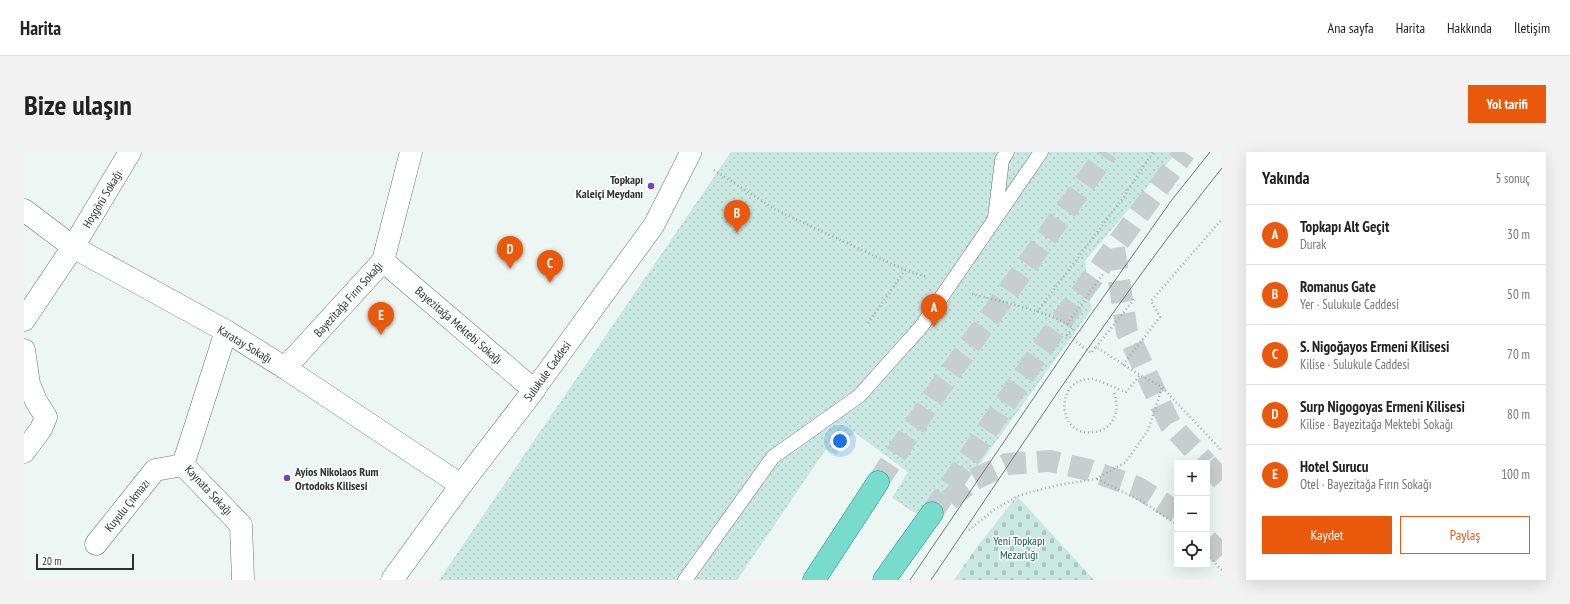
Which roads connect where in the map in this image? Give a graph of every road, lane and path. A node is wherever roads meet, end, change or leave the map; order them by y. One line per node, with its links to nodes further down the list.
1 (130, 152): 10 (street, Hoşgörü Sokağı)
2 (411, 152): 11 (street, Bayezitağa Fırın Sokağı)
3 (1007, 152): 8 (lane)
4 (1041, 152): 8 (lane)
5 (1153, 152): 16 (path)
6 (689, 153): 12 (path); 27 (street, Sulukule Caddesi)
7 (24, 210): 10 (street, Karatay Sokağı)
8 (995, 219): 14 (lane)
9 (1222, 219): 23 (path)
10 (73, 247): 17 (street, Hoşgörü Sokağı); 20 (street, Karatay Sokağı)
11 (383, 261): 24 (street, Bayezitağa Fırın Sokağı); 27 (street, Bayezitağa Mektebi Sokağı)
12 (904, 270): 14 (path); 18 (path)
13 (1103, 274): 19 (path)
14 (948, 288): 16 (path); 43 (lane)
15 (1136, 297): 21 (path)
16 (1037, 312): 19 (path)
17 (24, 320)
18 (868, 323)
19 (1067, 324): 21 (path)
20 (226, 331): 24 (street, Karatay Sokağı); 31 (street, Kaynata Sokağı)
21 (1096, 347): 23 (path)
22 (24, 350): 30 (street)
23 (1123, 365): 25 (path)
24 (285, 368): 34 (street, Karatay Sokağı)
25 (1140, 375): 26 (path); 28 (path)
26 (1162, 387): 29 (path); 32 (path)
27 (534, 390): 34 (street, Sulukule Caddesi)
28 (1114, 393)
29 (1222, 451)
30 (24, 452)
31 (183, 465): 38 (street, Kuyulu Çıkmazı); 41 (street, Kaynata Sokağı)
32 (1096, 479): 36 (path); 37 (path)
33 (878, 482): 44 (main road)
34 (461, 485): 42 (street, Sulukule Caddesi)
35 (932, 513): 45 (main road)
36 (1174, 523)
37 (969, 530)
38 (96, 544)
39 (1210, 558): 40 (path)
40 (1222, 570)
41 (243, 580)
42 (392, 580)
43 (685, 580)
44 (814, 580)
45 (884, 580)

